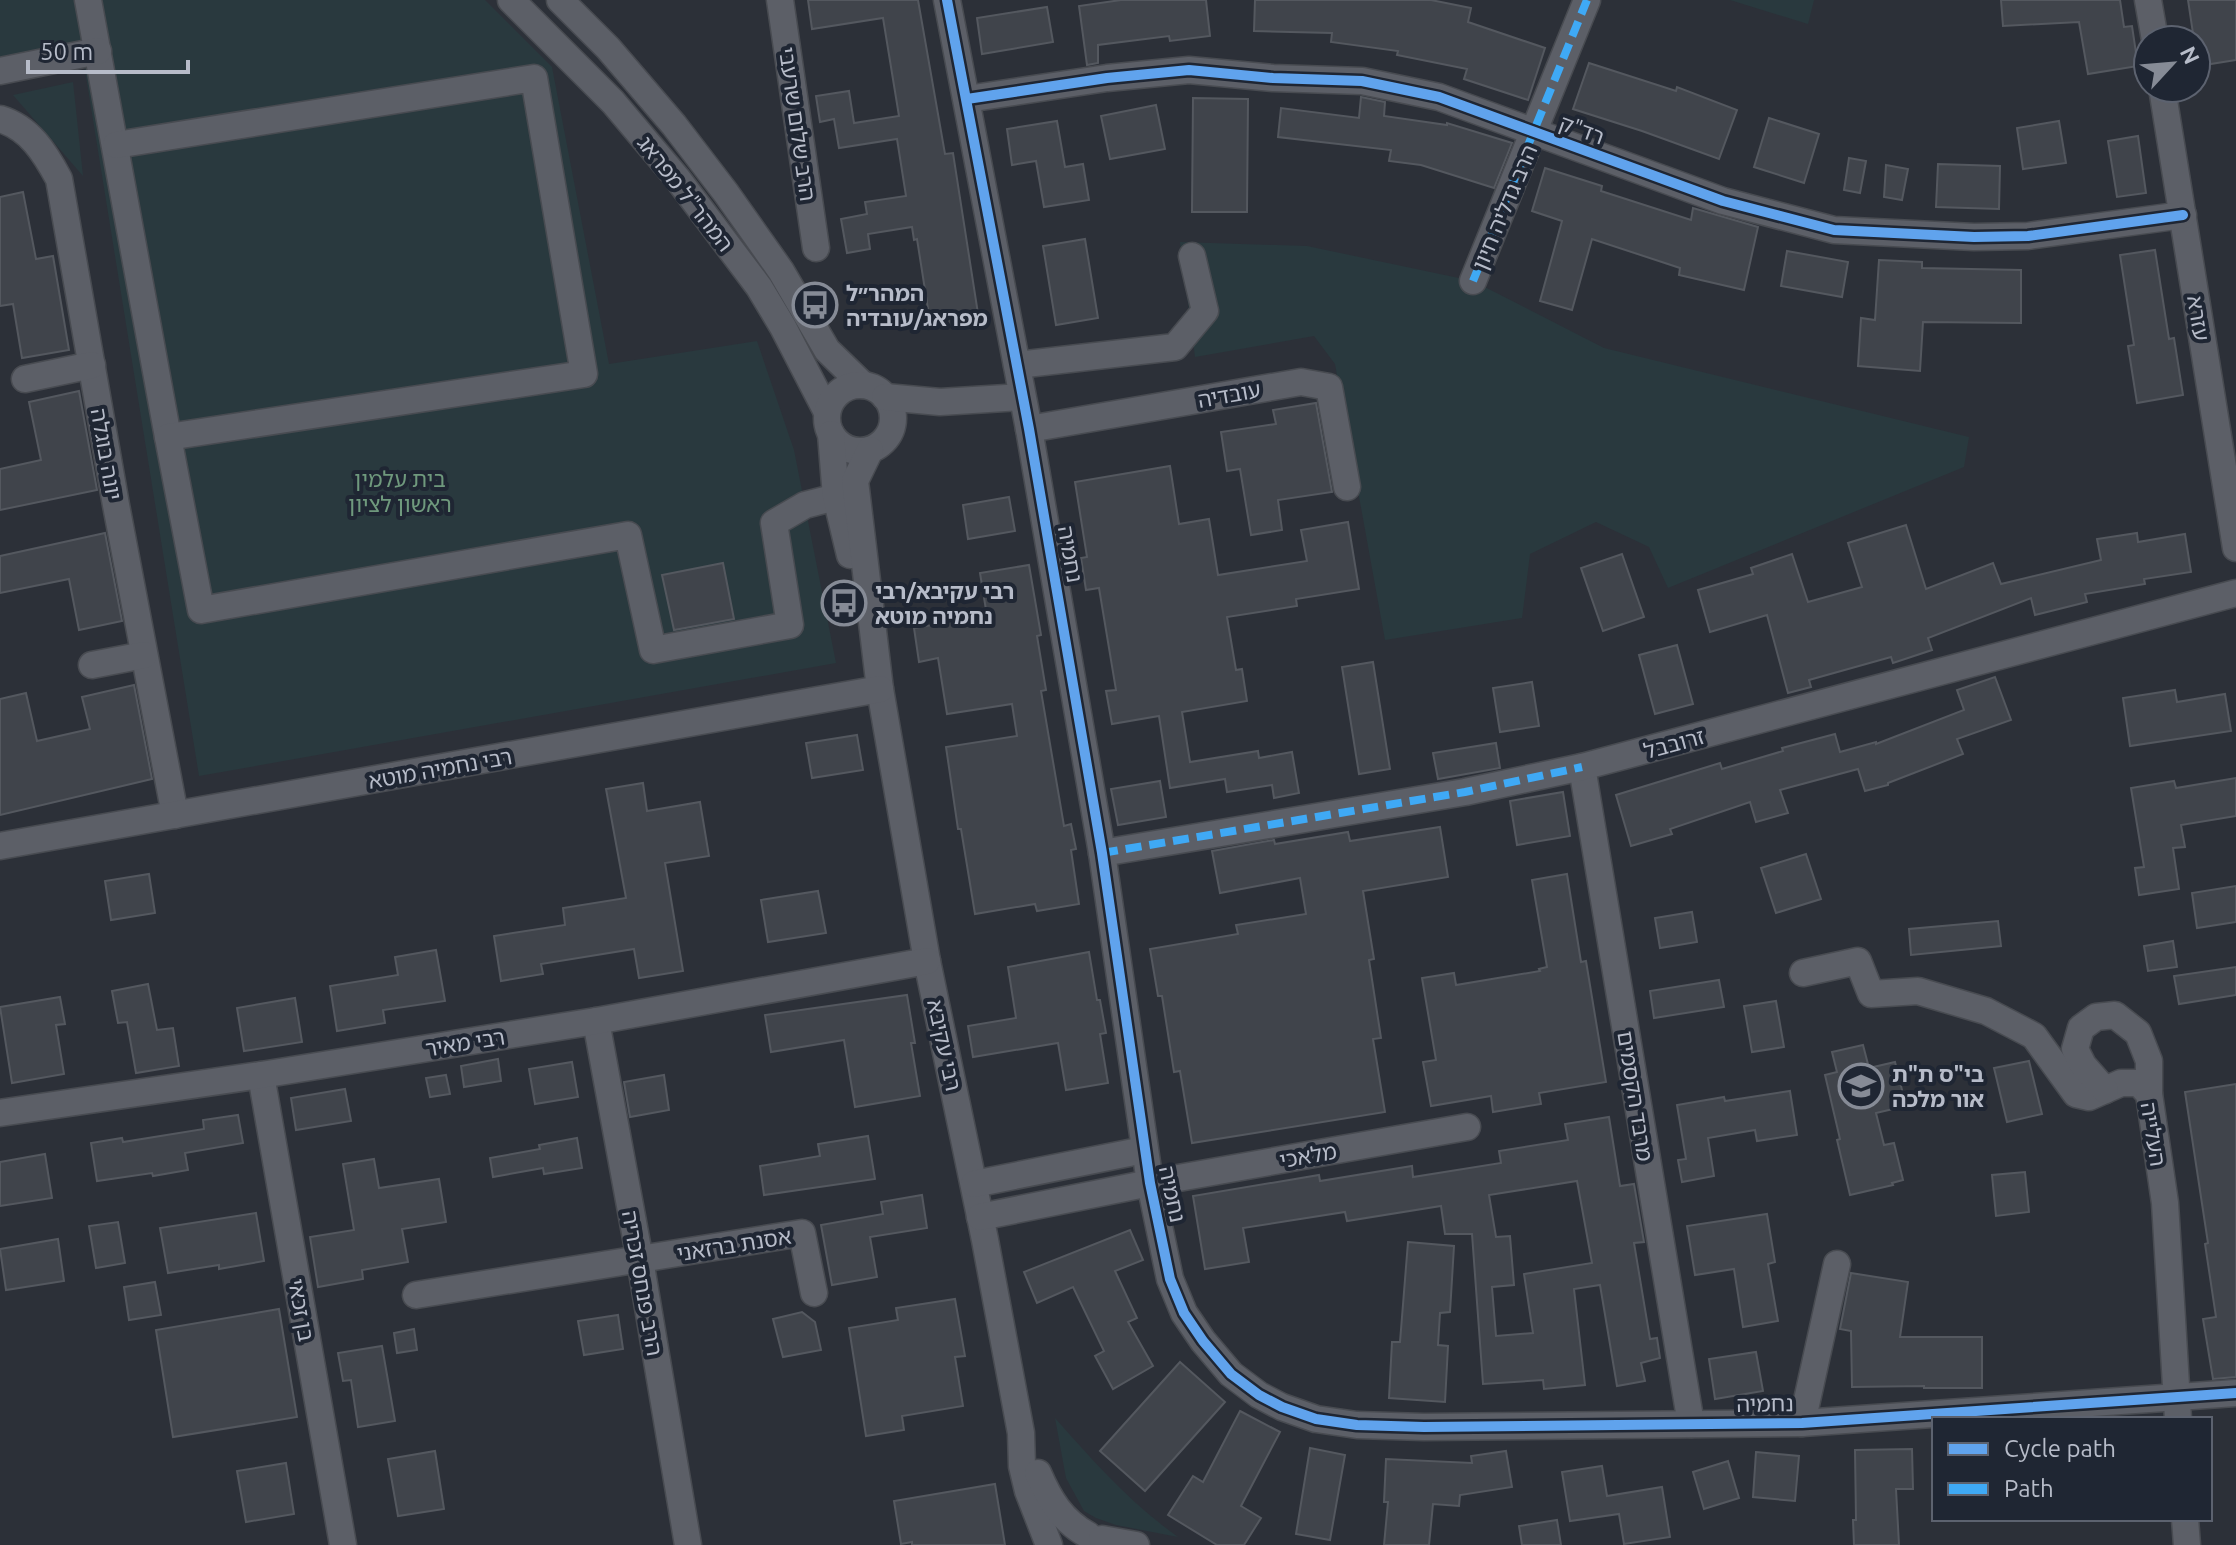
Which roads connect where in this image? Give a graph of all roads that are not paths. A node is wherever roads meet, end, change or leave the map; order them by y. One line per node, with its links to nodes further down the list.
1 (88, 0): 10 (street)
2 (511, 0): 9 (street, המהר"ל מפראג)
3 (780, 0): 18 (street, הרב שלום שרעבי)
4 (947, 0): 12 (street, נחמיה)
5 (1587, 0): 15 (street, הרב גדליה חיון)
6 (2148, 0): 8 (street)
7 (574, 5): 9 (street); 24 (street, המהר"ל מפראג)
8 (2152, 24)
9 (549, 38): 27 (street, המהר"ל מפראג)
10 (98, 51): 11 (street); 16 (street)
11 (0, 71)
12 (967, 99): 15 (street, רד"ק); 22 (street, נחמיה)
13 (2165, 104): 17 (street, עזרא)
14 (0, 119): 21 (street, יונה בוגלה)
15 (1535, 133): 17 (street, רד"ק); 20 (street, הרב גדליה חיון)
16 (116, 145): 30 (street); 30 (street)
17 (2183, 215): 34 (street, עזרא)
18 (816, 248)
19 (1192, 256): 22 (street)
20 (1473, 281)
21 (92, 365): 23 (street); 36 (street, יונה בוגלה)
22 (1017, 365): 25 (street, נחמיה)
23 (25, 379)
24 (874, 391): 26 (street); 27 (street); 28 (street)
25 (1022, 397): 26 (street); 29 (street, נחמיה)
26 (940, 402): 28 (street)
27 (829, 423): 31 (street); 33 (street, המהר"ל מפראג)
28 (892, 426): 31 (street)
29 (1029, 429): 32 (street, עובדיה); 43 (street, נחמיה)
30 (168, 437): 33 (street)
31 (870, 450): 37 (street)
32 (1347, 487)
33 (836, 497): 37 (street, המהר"ל מפראג)
34 (2236, 548)
35 (2236, 593): 40 (street, זרובבל)
36 (144, 655): 38 (street); 41 (street, יונה בוגלה)
37 (876, 655): 39 (street, רבי עקיבא)
38 (92, 665)
39 (880, 689): 41 (street, רבי נחמיה מוטא); 44 (street, רבי עקיבא)
40 (1582, 767): 43 (street, זרובבל); 65 (street, מרבד הקסמים)
41 (175, 815): 42 (street, רבי נחמיה מוטא)
42 (0, 846)
43 (1102, 853): 52 (street, נחמיה)
44 (927, 961): 46 (street, רבי מאיר); 54 (street, רבי עקיבא)
45 (1803, 973): 48 (street, העלייה)
46 (596, 1021): 47 (street, רבי מאיר); 56 (street, הרב פנחס זכריה)
47 (261, 1075): 50 (street, רבי מאיר); 69 (street, בן זכאי)
48 (2105, 1090): 49 (street, העלייה); 49 (street)
49 (2149, 1094): 61 (street, העלייה)
50 (0, 1113)
51 (1467, 1127): 53 (street, מלאכי)
52 (1144, 1150): 53 (street, נחמיה); 54 (street)
53 (1150, 1183): 55 (street, מלאכי); 65 (street, נחמיה)
54 (974, 1184): 55 (street, רבי עקיבא)
55 (980, 1217): 66 (street, רבי עקיבא)
56 (640, 1260): 58 (street, אסנת ברזאני); 59 (street, אסנת ברזאני); 70 (street, הרב פנחס זכריה)
57 (1837, 1264): 64 (street)
58 (814, 1293)
59 (416, 1295)
60 (2236, 1393): 61 (street, נחמיה)
61 (2177, 1408): 62 (street, נחמיה)
62 (1952, 1417)
63 (1932, 1418): 64 (street, נחמיה)
64 (1802, 1423): 65 (street, נחמיה)
65 (1691, 1424)
66 (1021, 1433): 68 (street, רבי עקיבא); 71 (street, רבי עקיבא)
67 (2185, 1521): 74 (street)
68 (1100, 1539): 72 (street); 73 (street)
69 (343, 1545)
70 (688, 1545)
71 (1049, 1545)
72 (1059, 1545)
73 (1136, 1545)
74 (2187, 1545)

